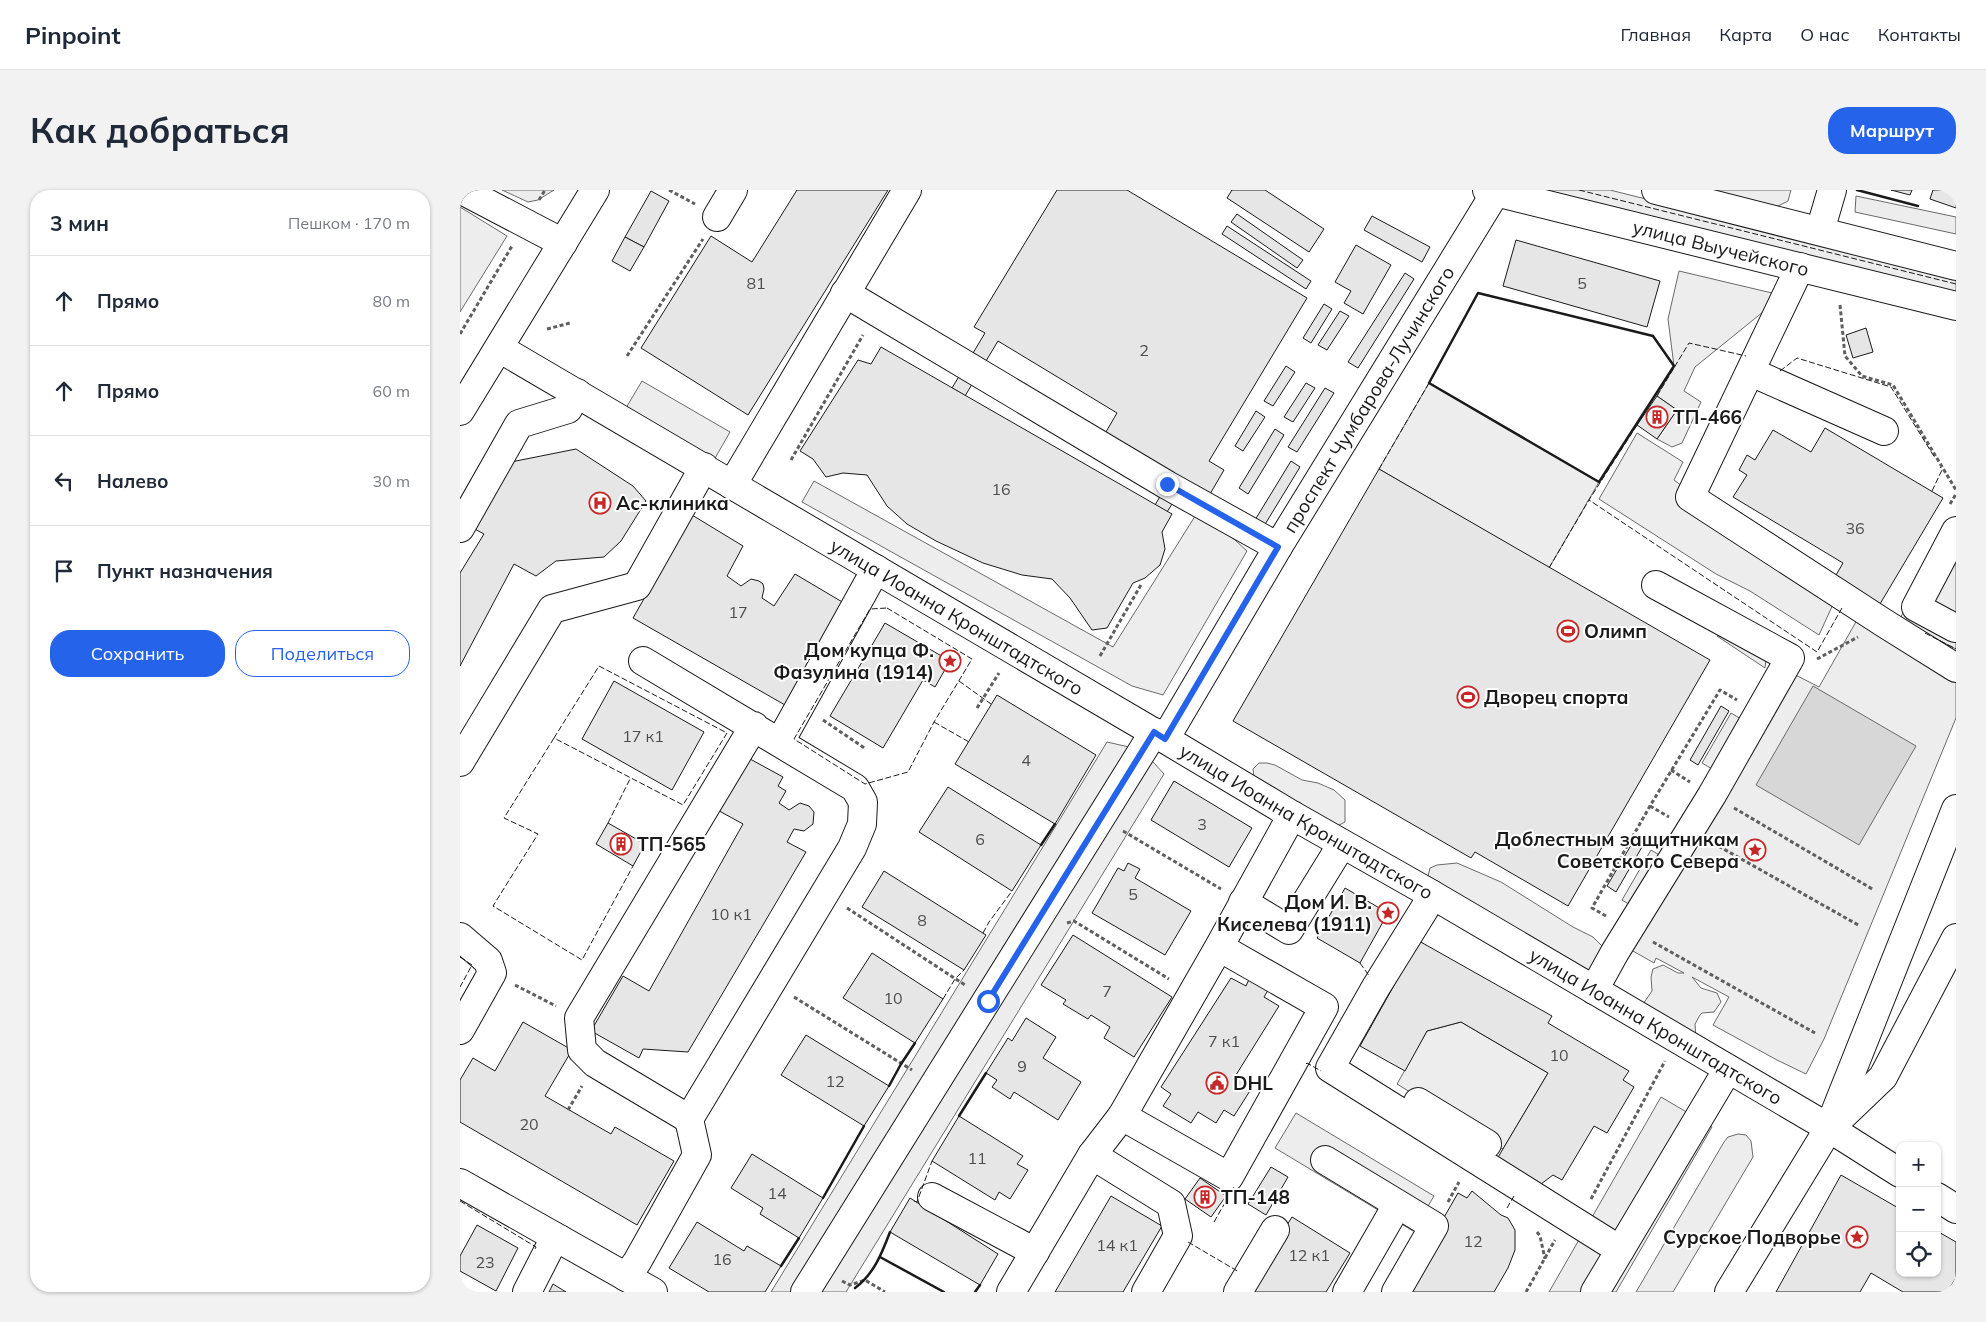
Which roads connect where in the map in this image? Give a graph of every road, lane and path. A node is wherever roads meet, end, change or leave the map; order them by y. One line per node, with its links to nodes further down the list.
1 (462, 190): 10 (street)
2 (545, 190): 10 (path)
3 (595, 190): 12 (street)
4 (733, 190): 9 (street)
5 (907, 190): 15 (street)
6 (1656, 190): 11 (street)
7 (1832, 190): 11 (street)
8 (1494, 191): 14 (street, улица Выучейского); 35 (street, проспект Чумбарова-Лучинского)
9 (717, 217): 23 (path)
10 (526, 223): 12 (street); 21 (path)
11 (1820, 231): 13 (street)
12 (563, 243): 22 (street)
13 (1956, 266)
14 (1800, 267): 17 (street, улица Выучейского); 24 (street)
15 (845, 294): 18 (street); 31 (street)
16 (1840, 305): 32 (path)
17 (1956, 306)
18 (877, 312): 29 (path); 35 (street)
19 (570, 323): 20 (path)
20 (548, 329)
21 (460, 334)
22 (499, 348): 25 (street); 26 (street, улица Иоанна Кронштадтского)
23 (627, 356)
24 (1751, 372): 28 (street); 44 (street)
25 (468, 381): 27 (street)
26 (577, 393): 30 (street, улица Иоанна Кронштадтского); 33 (street)
27 (460, 411)
28 (1884, 431)
29 (790, 460)
30 (704, 468): 31 (street, улица Иоанна Кронштадтского); 52 (street)
31 (732, 485): 36 (street, улица Иоанна Кронштадтского)
32 (1956, 490)
33 (460, 528)
34 (1956, 531): 39 (street)
35 (1278, 547): 49 (street, проспект Чумбарова-Лучинского)
36 (876, 568): 49 (street, улица Иоанна Кронштадтского); 50 (street)
37 (1142, 583): 41 (path)
38 (1656, 585): 67 (street)
39 (1956, 627): 40 (street)
40 (1956, 635)
41 (1100, 656)
42 (643, 661): 48 (street)
43 (1002, 668): 46 (path)
44 (1956, 668)
45 (1720, 690): 53 (path)
46 (976, 708)
47 (820, 718): 51 (path)
48 (754, 726): 50 (street); 77 (street)
49 (1160, 736): 57 (street, улица Иоанна Кронштадтского); 58 (street, проспект Чумбарова-Лучинского)
50 (780, 742): 62 (street)
51 (866, 749)
52 (460, 762)
53 (1671, 770): 54 (path); 65 (path)
54 (1694, 784)
55 (1956, 809): 86 (street)
56 (1739, 810): 61 (path)
57 (1292, 815): 59 (street, улица Иоанна Кронштадтского); 64 (street)
58 (1101, 818): 64 (path); 68 (street, проспект Чумбарова-Лучинского)
59 (1342, 844): 63 (street, улица Иоанна Кронштадтского); 64 (street)
60 (1718, 846): 66 (path)
61 (1874, 890)
62 (825, 894): 73 (street); 76 (path)
63 (1431, 894): 74 (street, улица Иоанна Кронштадтского); 80 (street)
64 (1243, 902): 71 (street)
65 (1592, 908)
66 (1860, 926)
67 (1630, 929): 74 (street); 79 (path)
68 (1030, 932): 75 (path); 76 (street, проспект Чумбарова-Лучинского)
69 (460, 937): 72 (street)
70 (1956, 938): 86 (street)
71 (1219, 947): 75 (street); 84 (street)
72 (492, 973): 77 (path); 78 (street)
73 (772, 982): 83 (path); 85 (street)
74 (1594, 990): 82 (street, улица Иоанна Кронштадтского)
75 (1192, 993): 84 (street)
76 (988, 1001): 83 (street, проспект Чумбарова-Лучинского)
77 (579, 1018): 85 (street)
78 (460, 1030)
79 (1815, 1033)
80 (1338, 1054): 87 (street); 97 (street)
81 (1665, 1060): 97 (path)
82 (1728, 1069): 86 (street, улица Иоанна Кронштадтского); 102 (street)
83 (934, 1083): 105 (street, проспект Чумбарова-Лучинского)
84 (1122, 1116): 88 (street)
85 (689, 1119): 106 (street)
86 (1829, 1128): 90 (street, улица Иоанна Кронштадтского); 117 (street)
87 (1487, 1144)
88 (1092, 1155): 103 (street); 111 (street)
89 (1325, 1160): 95 (street)
90 (1896, 1170)
91 (1461, 1179): 98 (path)
92 (460, 1183): 101 (street)
93 (932, 1197): 103 (street)
94 (1941, 1200): 96 (street)
95 (1398, 1205): 98 (street); 113 (street)
96 (1956, 1209)
97 (1566, 1217): 102 (street); 104 (path)
98 (1434, 1226): 114 (street)
99 (1275, 1230): 112 (street)
100 (1535, 1230): 104 (path)
101 (559, 1239): 106 (street); 107 (street)
102 (1620, 1250): 116 (street)
103 (1035, 1252): 110 (street)
104 (1546, 1260): 115 (path)
105 (819, 1269): 108 (street, проспект Чумбарова-Лучинского); 109 (path)
106 (637, 1286)
107 (527, 1292)
108 (805, 1292)
109 (885, 1292)
110 (1011, 1292)
111 (1146, 1292)
112 (1238, 1292)
113 (1347, 1292)
114 (1396, 1292)
115 (1526, 1292)
116 (1595, 1292)
117 (1729, 1292)

